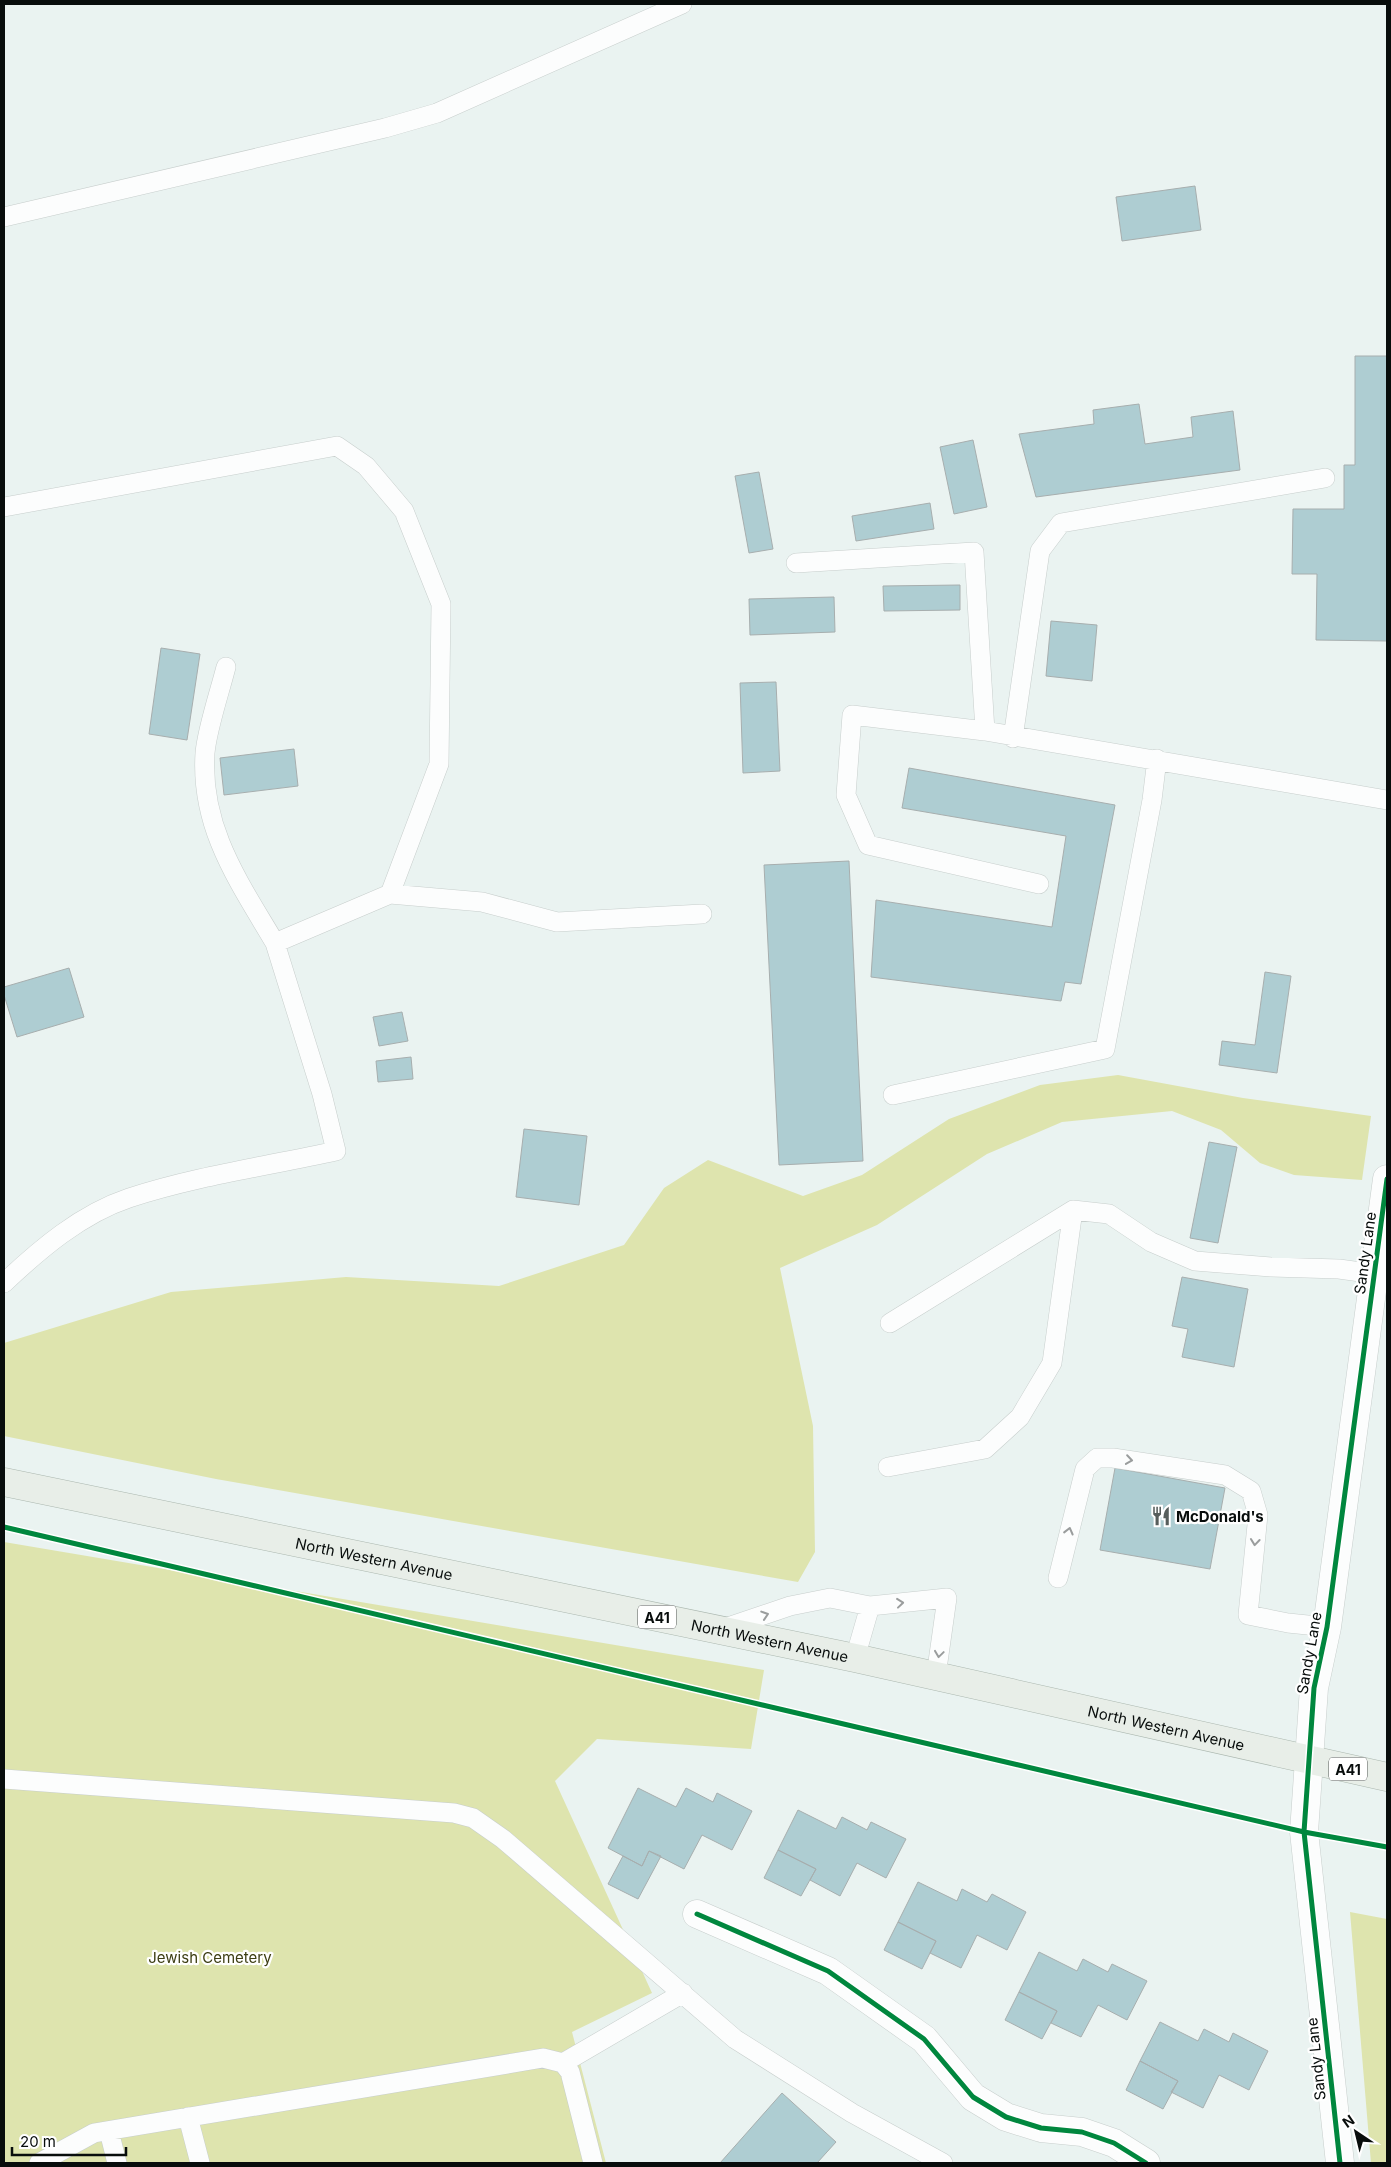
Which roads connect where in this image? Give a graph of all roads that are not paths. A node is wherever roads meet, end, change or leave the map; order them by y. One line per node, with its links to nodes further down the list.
1 (682, 4): 2 (lane)
2 (4, 216)
3 (1325, 478): 8 (lane)
4 (4, 507): 12 (lane)
5 (796, 563): 7 (lane)
6 (226, 667): 14 (lane)
7 (985, 731): 8 (lane); 11 (lane)
8 (1013, 738): 9 (lane)
9 (1157, 760): 10 (lane); 15 (lane)
10 (1387, 800)
11 (1040, 884)
12 (390, 894): 13 (lane); 14 (lane)
13 (702, 914)
14 (275, 943): 19 (lane)
15 (893, 1095)
16 (1387, 1179): 18 (street, Sandy Lane)
17 (1073, 1210): 18 (lane); 20 (lane); 21 (lane)
18 (1374, 1274): 25 (street, Sandy Lane)
19 (4, 1282)
20 (890, 1323)
21 (888, 1466)
22 (4, 1482): 26 (highway, North Western Avenue / A41)
23 (1058, 1578): 25 (lane, one-way to 25)
24 (870, 1606): 26 (lane, one-way to 24); 27 (lane); 28 (lane, one-way to 28)
25 (1327, 1627): 29 (street, Sandy Lane)
26 (718, 1630): 27 (highway, North Western Avenue / A41)
27 (855, 1658): 28 (highway, North Western Avenue / A41)
28 (936, 1676): 29 (highway, North Western Avenue / A41)
29 (1308, 1761): 30 (highway, North Western Avenue / A41); 43 (street, Sandy Lane)
30 (1387, 1777)
31 (4, 1779): 33 (lane)
32 (697, 1914): 42 (street)
33 (683, 1994): 34 (lane); 41 (lane)
34 (563, 2063): 35 (lane); 40 (lane)
35 (188, 2117): 36 (lane); 39 (lane)
36 (109, 2131): 37 (lane); 38 (lane)
37 (39, 2163)
38 (117, 2163)
39 (200, 2163)
40 (593, 2163)
41 (943, 2163)
42 (1146, 2163)
43 (1340, 2163)

